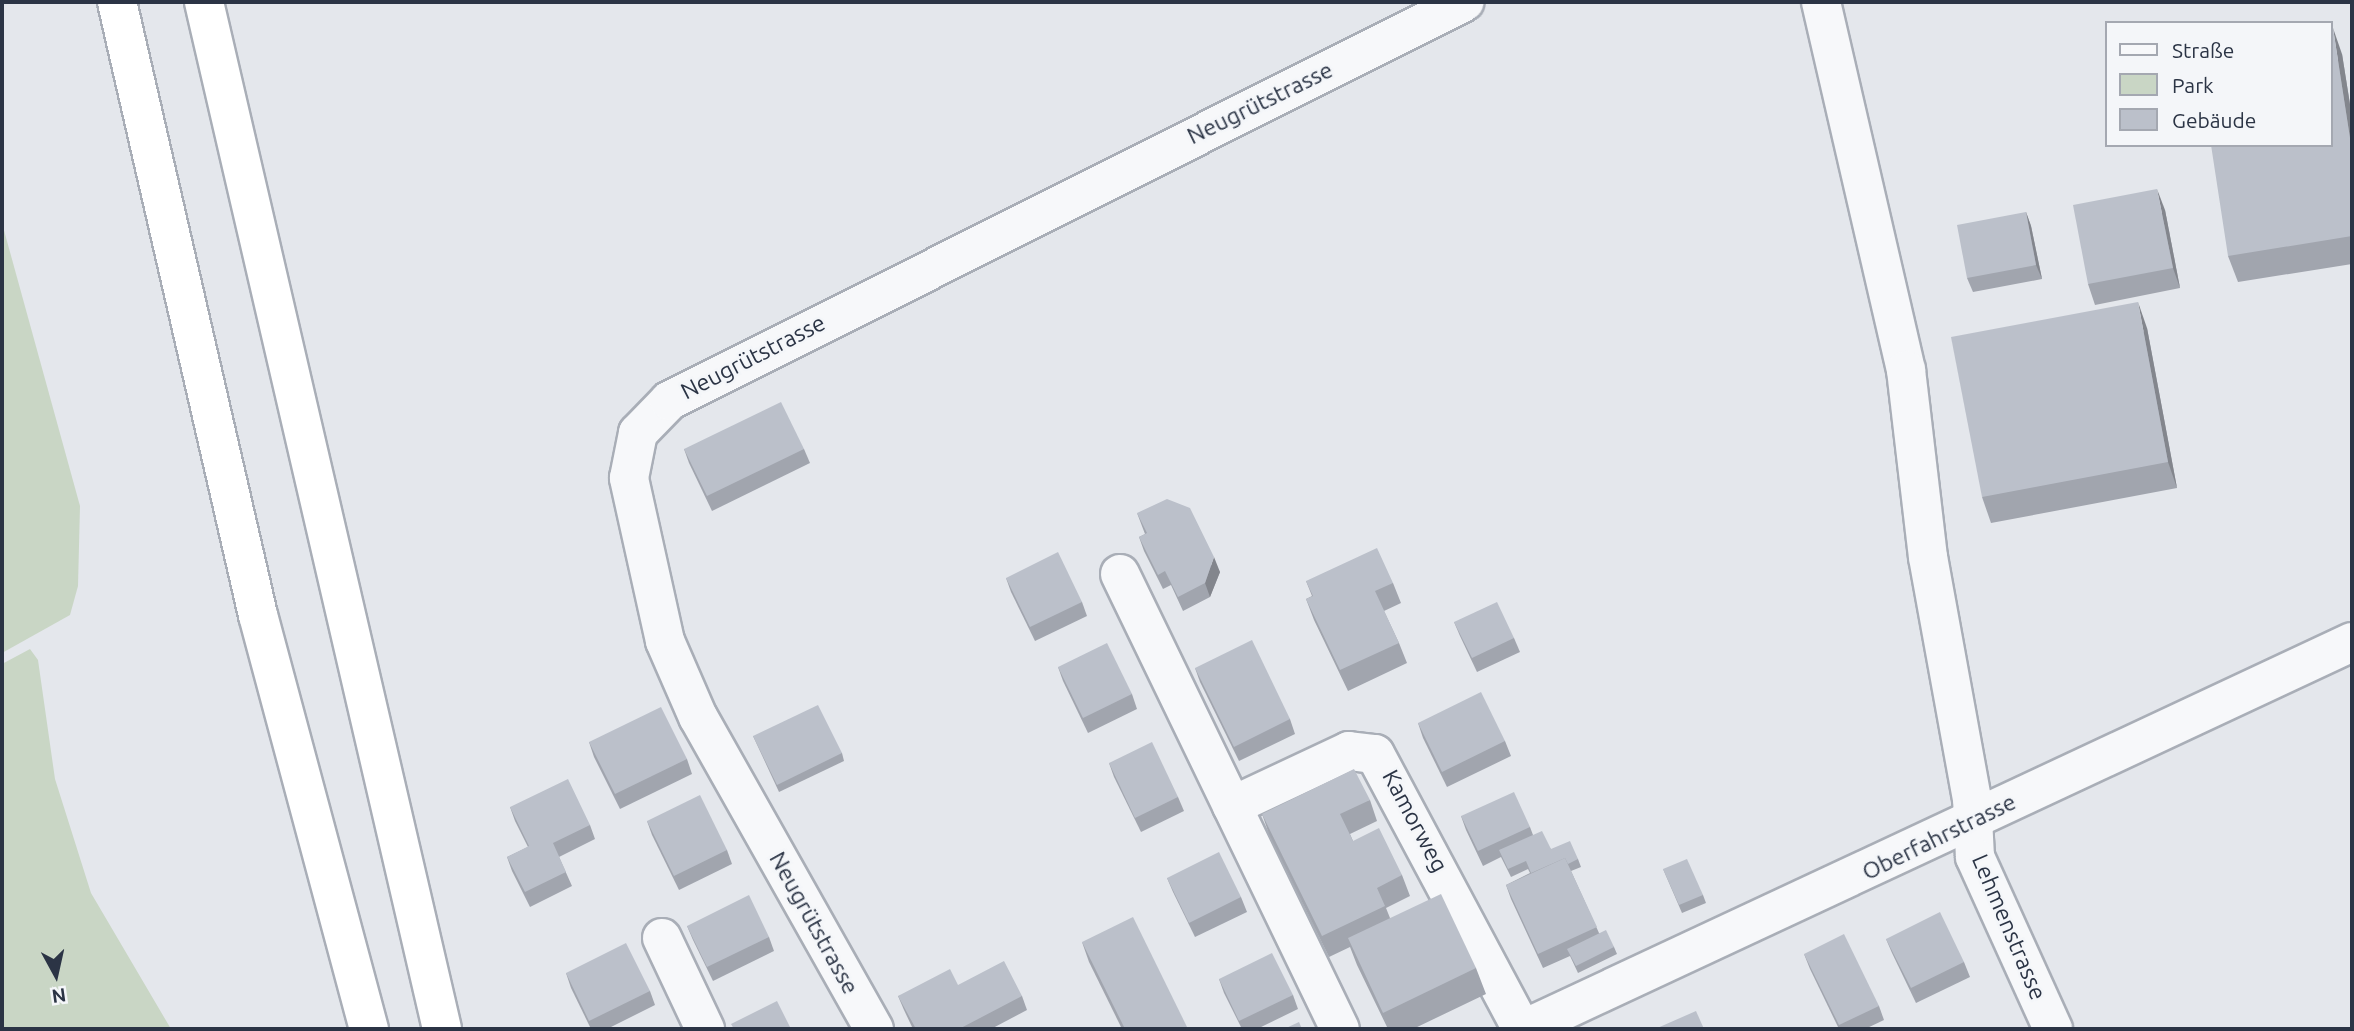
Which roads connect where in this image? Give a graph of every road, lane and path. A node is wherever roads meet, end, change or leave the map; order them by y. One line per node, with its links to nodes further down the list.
1 (117, 2): 10 (highway)
2 (204, 2): 11 (highway)
3 (1464, 2): 13 (street, Neugrütstrasse)
4 (1821, 2): 8 (street, Lehmenstrasse)
5 (1120, 574): 7 (street)
6 (2352, 642): 8 (street, Oberfahrstrasse)
7 (1232, 806): 14 (street); 15 (street, Kamorweg)
8 (1973, 822): 15 (street, Oberfahrstrasse); 16 (street, Lehmenstrasse)
9 (662, 938): 12 (street)
10 (369, 1029)
11 (442, 1029)
12 (705, 1029)
13 (874, 1029)
14 (1340, 1029)
15 (1523, 1029)
16 (2053, 1029)

